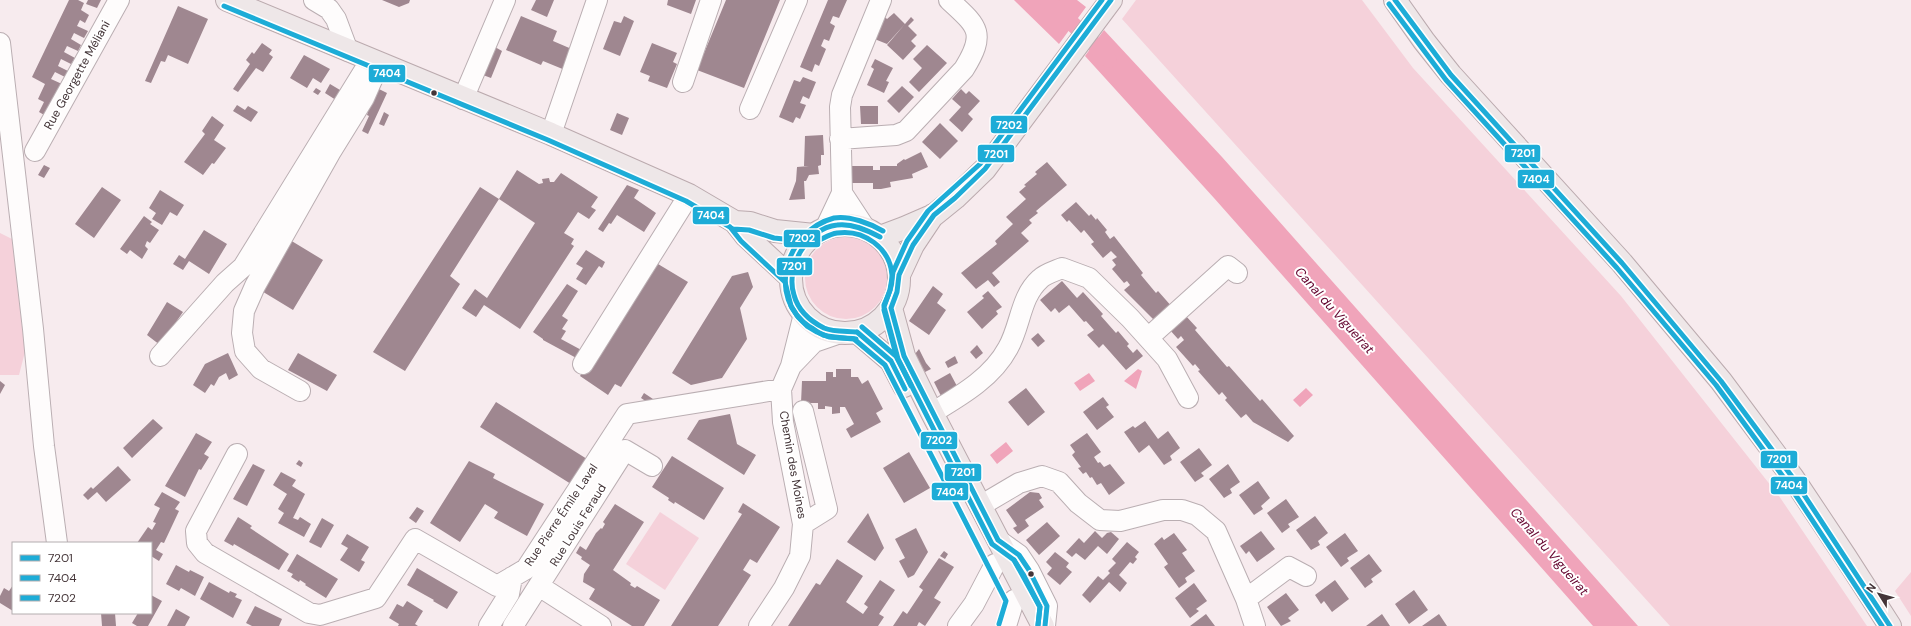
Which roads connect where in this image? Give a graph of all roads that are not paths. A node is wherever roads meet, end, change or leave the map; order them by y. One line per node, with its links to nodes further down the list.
1 (119, 0): 20 (street, Rue Georgette Méliani)
2 (228, 0): 13 (main road)
3 (314, 0): 13 (street)
4 (505, 0): 16 (street)
5 (597, 0): 18 (street)
6 (711, 0): 15 (street)
7 (797, 0): 17 (street)
8 (881, 0): 19 (street)
9 (949, 0): 19 (street)
10 (1395, 0): 63 (main road)
11 (1108, 4): 23 (main road)
12 (0, 43): 48 (street)
13 (348, 51): 14 (main road)
14 (375, 62): 16 (main road); 34 (street); 38 (street)
15 (683, 82)
16 (463, 99): 18 (main road)
17 (750, 109)
18 (551, 134): 22 (main road)
19 (840, 139): 21 (street)
20 (35, 151)
21 (842, 193): 25 (street); 26 (street)
22 (688, 195): 24 (main road); 35 (street)
23 (934, 215): 26 (main road); 28 (main road)
24 (735, 222): 25 (main road); 29 (main road)
25 (820, 232): 26 (main road); 29 (main road)
26 (872, 233): 28 (main road)
27 (1237, 273): 33 (street)
28 (899, 275): 30 (main road)
29 (791, 278): 31 (main road)
30 (890, 308): 32 (main road); 41 (main road)
31 (804, 314): 32 (main road); 36 (street)
32 (848, 332): 36 (street); 41 (main road)
33 (1148, 338): 39 (street); 41 (street)
34 (160, 356)
35 (583, 364)
36 (791, 366): 37 (street)
37 (780, 389): 46 (street, Chemin des Moines); 51 (street, Rue Pierre Émile Laval)
38 (300, 391)
39 (1188, 398)
40 (803, 411): 46 (street)
41 (926, 419): 44 (main road)
42 (237, 454): 51 (street, Rue Pierre Émile Laval)
43 (652, 466): 52 (street, Rue Louis Feraud)
44 (955, 475): 45 (main road); 47 (main road)
45 (980, 506): 47 (main road); 53 (street); 55 (main road)
46 (804, 524): 59 (street, Chemin des Moines)
47 (978, 531): 49 (main road)
48 (56, 542)
49 (995, 564): 54 (main road); 60 (street)
50 (1306, 576): 53 (street)
51 (512, 577): 56 (street)
52 (539, 586): 57 (street, Rue Louis Feraud); 58 (street)
53 (1246, 599): 62 (street)
54 (1014, 600): 55 (main road); 61 (street)
55 (1040, 625)
56 (489, 626)
57 (513, 626)
58 (601, 626)
59 (760, 626)
60 (958, 626)
61 (1006, 626)
62 (1255, 626)
63 (1890, 626)

